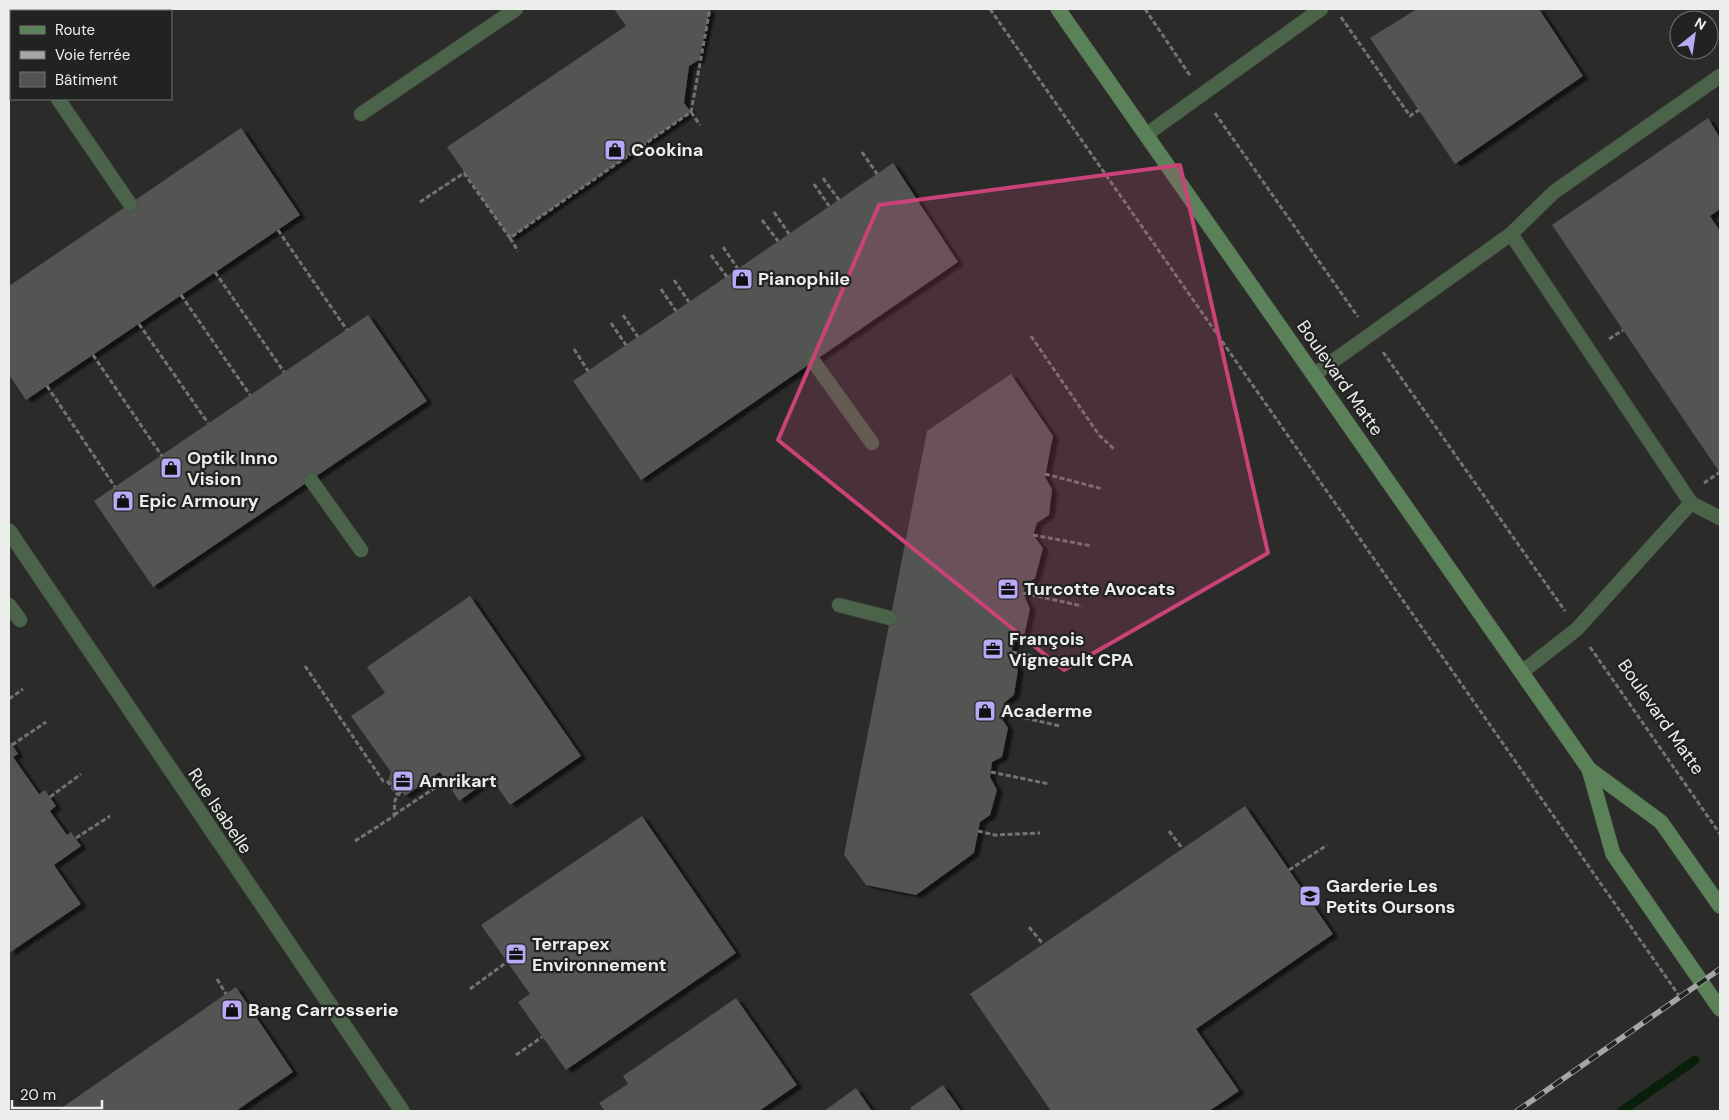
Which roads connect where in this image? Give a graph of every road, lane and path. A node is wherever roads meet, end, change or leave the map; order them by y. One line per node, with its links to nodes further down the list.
1 (516, 9): 13 (lane)
2 (710, 9): 12 (path)
3 (990, 9): 118 (path)
4 (1058, 9): 16 (main road, Boulevard Matte)
5 (1145, 9): 9 (path)
6 (1321, 9): 16 (lane)
7 (1340, 16): 11 (path)
8 (1720, 76): 29 (lane)
9 (1191, 77)
10 (59, 100): 23 (lane)
11 (1419, 110)
12 (690, 112): 15 (path); 30 (path)
13 (361, 114)
14 (1217, 115): 44 (path)
15 (700, 125)
16 (1147, 134): 57 (main road, Boulevard Matte)
17 (862, 152): 18 (path)
18 (877, 174)
19 (823, 178): 21 (path)
20 (814, 184): 24 (path)
21 (839, 200)
22 (420, 202): 30 (path)
23 (130, 204)
24 (829, 206)
25 (774, 212): 28 (path)
26 (762, 220): 31 (path)
27 (278, 230): 47 (path)
28 (790, 234)
29 (1511, 234): 57 (lane); 68 (lane)
30 (510, 238): 33 (path)
31 (778, 241)
32 (723, 247): 35 (path)
33 (518, 251)
34 (711, 255): 37 (path)
35 (738, 268)
36 (215, 272): 56 (path)
37 (727, 277)
38 (674, 280): 41 (path)
39 (661, 289): 42 (path)
40 (181, 295): 59 (path)
41 (689, 302)
42 (676, 311)
43 (623, 315): 49 (path)
44 (1358, 317)
45 (611, 323): 50 (path)
46 (139, 324): 60 (path)
47 (346, 330)
48 (1031, 336): 62 (path)
49 (638, 337)
50 (626, 345)
51 (574, 349): 55 (path)
52 (1383, 352): 78 (path)
53 (93, 355): 63 (path)
54 (813, 361): 61 (lane)
55 (588, 371)
56 (284, 372)
57 (1315, 374): 85 (main road, Boulevard Matte)
58 (47, 386): 66 (path)
59 (250, 395)
60 (208, 423)
61 (872, 443)
62 (1115, 450)
63 (162, 456)
64 (1046, 474): 67 (path)
65 (311, 480): 73 (lane)
66 (115, 487)
67 (1102, 489)
68 (1691, 503): 69 (lane); 85 (lane)
69 (1720, 518)
70 (9, 531): 122 (street, Rue Isabelle)
71 (1033, 534): 72 (path)
72 (1092, 546)
73 (361, 550)
74 (1023, 593): 77 (path)
75 (9, 605): 80 (lane)
76 (839, 605): 79 (lane)
77 (1082, 606)
78 (1562, 607)
79 (890, 618)
80 (20, 620)
81 (1589, 646): 105 (path, Boulevard Matte)
82 (1012, 652): 83 (path)
83 (1072, 663)
84 (305, 666): 98 (path)
85 (1522, 672): 92 (main road, Boulevard Matte)
86 (23, 689): 87 (path)
87 (9, 699)
88 (1003, 713): 90 (path)
89 (46, 722): 91 (path)
90 (1060, 726)
91 (12, 745)
92 (1589, 769): 111 (main road, Boulevard Matte); 119 (main road, Boulevard Matte)
93 (991, 772): 96 (path)
94 (81, 774): 99 (path)
95 (441, 784): 101 (path)
96 (1049, 784)
97 (401, 791): 98 (path)
98 (398, 795): 101 (path)
99 (50, 797)
100 (110, 816): 106 (path)
101 (394, 816): 107 (path)
102 (978, 831): 104 (path)
103 (1170, 832): 109 (path)
104 (1040, 833)
105 (1720, 834)
106 (76, 838)
107 (355, 841)
108 (1327, 845): 110 (path)
109 (1182, 848)
110 (1289, 870)
111 (1720, 906)
112 (1029, 927): 113 (path)
113 (1042, 944)
114 (507, 962): 116 (path)
115 (217, 979): 117 (path)
116 (470, 989)
117 (226, 994)
118 (1680, 997)
119 (1720, 1009)
120 (542, 1037): 121 (path)
121 (516, 1055)
122 (402, 1111)

